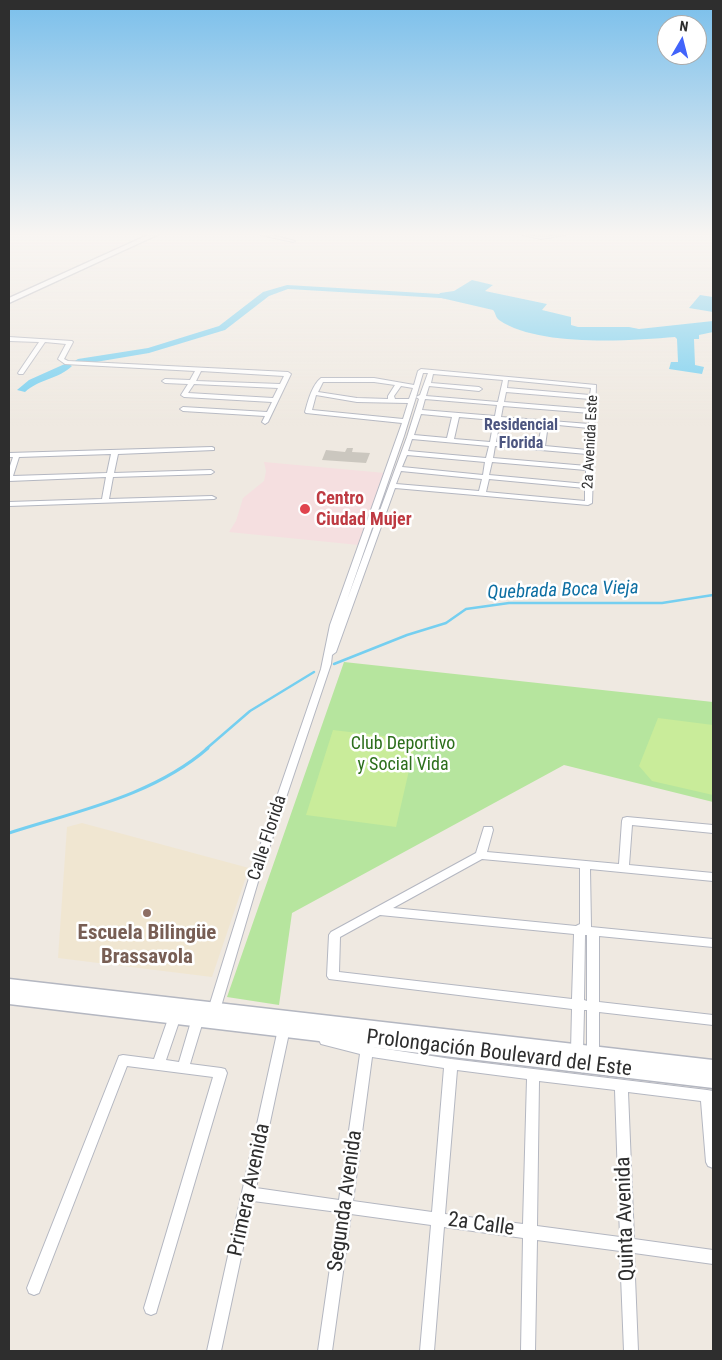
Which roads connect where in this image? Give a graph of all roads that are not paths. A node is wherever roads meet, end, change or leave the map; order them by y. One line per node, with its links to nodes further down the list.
1 (10, 341): 2 (street)
2 (43, 341): 3 (street); 7 (street)
3 (70, 342): 4 (street)
4 (199, 370): 10 (street); 13 (street)
5 (422, 371): 6 (street); 14 (street, Calle Florida)
6 (431, 372): 8 (street); 12 (street, Calle Florida)
7 (21, 373)
8 (506, 378): 16 (street); 18 (street, 2a Avenida Este)
9 (165, 381): 10 (street)
10 (191, 382): 13 (street); 21 (street)
11 (399, 384): 14 (street); 17 (street); 22 (street)
12 (427, 384): 15 (street); 19 (street, Calle Florida)
13 (283, 386): 21 (street)
14 (416, 387): 20 (street, Calle Florida)
15 (479, 388)
16 (503, 390): 18 (street); 23 (street)
17 (314, 393): 22 (street); 30 (street)
18 (593, 397): 25 (street, 2a Avenida Este)
19 (422, 398): 20 (street); 23 (street); 26 (street, Calle Florida)
20 (413, 399): 22 (street); 30 (street, Calle Florida)
21 (276, 400): 27 (street)
22 (392, 401)
23 (500, 404): 25 (street); 29 (street)
24 (183, 409): 27 (street)
25 (593, 411): 33 (street, 2a Avenida Este)
26 (418, 412): 28 (street); 34 (street, Calle Florida)
27 (269, 414): 31 (street)
28 (456, 415): 29 (street); 35 (street)
29 (498, 418): 32 (street); 36 (street)
30 (406, 421): 57 (street, Calle Florida)
31 (265, 422)
32 (545, 422): 33 (street); 37 (street)
33 (591, 426): 40 (street, 2a Avenida Este)
34 (410, 437): 35 (street); 41 (street, Calle Florida)
35 (450, 441): 36 (street)
36 (492, 444): 37 (street); 44 (street)
37 (541, 448): 40 (street)
38 (212, 449): 39 (street)
39 (115, 452): 42 (street); 48 (street)
40 (590, 452): 45 (street, 2a Avenida Este)
41 (404, 453): 44 (street); 46 (street, Calle Florida)
42 (17, 454): 43 (street); 50 (street)
43 (9, 455)
44 (489, 460): 45 (street); 49 (street)
45 (589, 468): 52 (street, 2a Avenida Este)
46 (398, 469): 49 (street); 51 (street, Calle Florida)
47 (210, 472): 48 (street)
48 (110, 475): 50 (street); 55 (street)
49 (486, 477): 52 (street); 53 (street)
50 (9, 478)
51 (392, 486): 53 (street); 57 (street, Calle Florida)
52 (588, 486): 53 (street, 2a Avenida Este)
53 (482, 494)
54 (212, 498): 55 (street)
55 (105, 501): 56 (street)
56 (9, 504)
57 (325, 668): 71 (street, Calle Florida)
58 (713, 829): 62 (street)
59 (488, 830): 60 (street)
60 (481, 855): 61 (street); 64 (street)
61 (585, 865): 62 (street); 65 (street)
62 (624, 868): 63 (street)
63 (713, 877)
64 (380, 911): 65 (street); 69 (street)
65 (586, 930): 66 (street); 69 (street); 70 (street)
66 (713, 943)
67 (9, 986): 71 (street, Prolongación Boulevard del Este)
68 (9, 997): 72 (street, Prolongación Boulevard del Este)
69 (578, 1003): 70 (street); 77 (street)
70 (593, 1007): 74 (street); 77 (street)
71 (214, 1010): 75 (street, Prolongación Boulevard del Este)
72 (175, 1016): 73 (street, Prolongación Boulevard del Este); 79 (street)
73 (198, 1018): 75 (street, Prolongación Boulevard del Este); 80 (street)
74 (713, 1020)
75 (286, 1024): 76 (street); 77 (street); 83 (street, Prolongación Boulevard del Este); 87 (street, Primera Avenida)
76 (367, 1051): 78 (street); 88 (street, Segunda Avenida)
77 (585, 1052): 81 (street)
78 (451, 1064): 82 (street); 89 (street)
79 (158, 1065): 80 (street); 93 (street)
80 (182, 1068): 94 (street)
81 (713, 1068)
82 (533, 1074): 84 (street); 90 (street)
83 (713, 1080)
84 (620, 1086): 85 (street); 91 (street, Quinta Avenida)
85 (710, 1097): 86 (street)
86 (713, 1162)
87 (250, 1194): 88 (street, 2a Calle); 95 (street, Primera Avenida)
88 (345, 1207): 89 (street, 2a Calle); 96 (street, Segunda Avenida)
89 (439, 1220): 90 (street, 2a Calle); 97 (street)
90 (531, 1232): 91 (street, 2a Calle); 98 (street)
91 (627, 1245): 92 (street, 2a Calle); 99 (street, Quinta Avenida)
92 (713, 1257)
93 (34, 1288)
94 (151, 1308)
95 (214, 1351)
96 (325, 1351)
97 (427, 1351)
98 (528, 1351)
99 (631, 1351)

